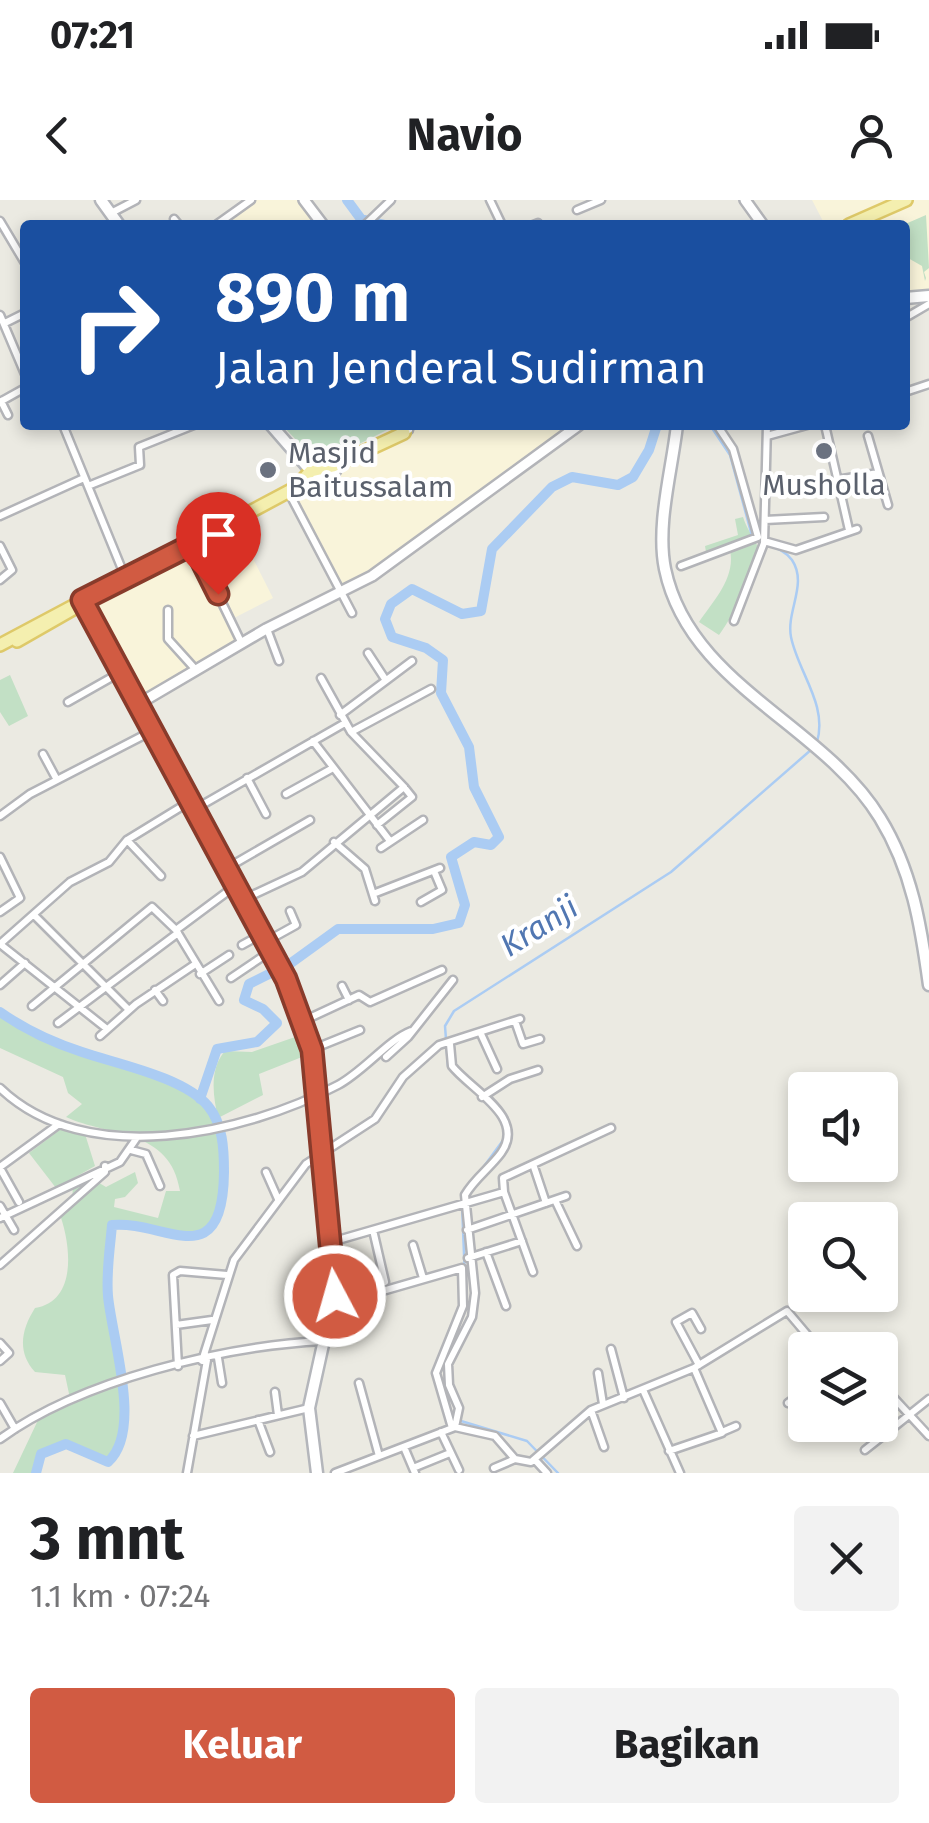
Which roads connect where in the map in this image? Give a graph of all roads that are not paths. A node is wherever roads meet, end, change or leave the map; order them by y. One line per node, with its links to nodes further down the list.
1 (102, 200): 10 (main road)
2 (136, 200): 10 (street)
3 (251, 200): 12 (street)
4 (304, 200): 13 (street)
5 (391, 200): 14 (street)
6 (600, 200): 9 (street)
7 (906, 200): 8 (main road)
8 (883, 205): 15 (main road)
9 (577, 210)
10 (111, 213): 11 (main road)
11 (116, 220)
12 (223, 220)
13 (319, 220)
14 (370, 220)
15 (858, 220)
16 (0, 221): 17 (street)
17 (20, 255)
18 (2, 319): 19 (street)
19 (20, 362)
20 (1, 402): 21 (street)
21 (8, 415)
22 (65, 430): 38 (street)
23 (182, 430): 38 (street)
24 (275, 430): 35 (main road)
25 (405, 430): 35 (main road)
26 (406, 430): 36 (main road)
27 (572, 430): 52 (street)
28 (676, 430): 112 (main road)
29 (720, 430): 46 (street)
30 (767, 430): 33 (street)
31 (789, 430): 33 (street)
32 (825, 430): 39 (street)
33 (767, 436): 41 (street)
34 (868, 436): 37 (street)
35 (306, 468): 40 (main road)
36 (335, 472): 40 (main road)
37 (878, 473): 39 (street); 42 (street)
38 (86, 482): 43 (street); 51 (street)
39 (839, 482): 41 (street); 46 (street)
40 (293, 488): 47 (main road); 52 (street)
41 (766, 492): 45 (street)
42 (888, 505)
43 (0, 516)
44 (824, 518): 45 (street)
45 (764, 520): 46 (street)
46 (759, 542): 49 (street); 56 (street)
47 (193, 544): 51 (main road); 59 (street)
48 (0, 546): 50 (street)
49 (681, 566)
50 (0, 580)
51 (126, 580): 53 (main road)
52 (340, 592): 55 (street); 57 (street)
53 (86, 600): 58 (main road); 64 (main road)
54 (168, 610): 63 (street)
55 (352, 614)
56 (734, 621)
57 (266, 629): 59 (street); 61 (street)
58 (1, 644)
59 (242, 644): 63 (street)
60 (368, 653): 66 (street)
61 (278, 661)
62 (412, 661): 66 (street)
63 (196, 671): 69 (street)
64 (122, 672): 68 (street); 69 (main road)
65 (320, 678): 70 (street)
66 (386, 679): 70 (street)
67 (431, 689): 72 (street)
68 (68, 702)
69 (140, 703): 71 (main road)
70 (342, 719): 72 (street); 73 (street)
71 (154, 730): 77 (street); 80 (main road)
72 (351, 732): 78 (street)
73 (313, 740): 75 (street); 76 (street)
74 (43, 754): 77 (street)
75 (332, 768): 79 (street); 82 (street)
76 (247, 778): 80 (street); 81 (street)
77 (58, 780): 83 (street)
78 (404, 787): 82 (street); 86 (street)
79 (286, 794)
80 (193, 805): 87 (street); 92 (main road)
81 (266, 814)
82 (368, 814): 86 (street); 89 (street)
83 (0, 816)
84 (310, 820): 92 (street)
85 (423, 820): 88 (street)
86 (377, 825): 88 (street)
87 (127, 840): 93 (street); 99 (street)
88 (390, 841): 90 (street)
89 (334, 842): 95 (street); 96 (street)
90 (380, 848)
91 (0, 857): 98 (street)
92 (228, 868): 94 (main road)
93 (161, 876)
94 (235, 886): 95 (main road); 100 (street)
95 (243, 900): 103 (main road)
96 (421, 902)
97 (290, 911): 103 (street)
98 (0, 912)
99 (34, 915): 101 (street); 106 (street)
100 (177, 931): 106 (street); 107 (street); 114 (street)
101 (0, 944): 105 (street)
102 (242, 944): 103 (street)
103 (267, 944): 110 (street); 124 (main road)
104 (228, 955): 109 (street)
105 (25, 963): 113 (street); 116 (street)
106 (82, 964): 114 (street); 116 (street)
107 (194, 966): 109 (street); 117 (street)
108 (442, 970): 119 (street)
109 (200, 974): 120 (street)
110 (231, 978)
111 (453, 980): 136 (street)
112 (929, 985)
113 (0, 986)
114 (103, 986): 122 (street); 123 (street)
115 (342, 986): 119 (street)
116 (56, 987): 121 (street); 122 (street)
117 (155, 990): 118 (street); 123 (street)
118 (164, 1000)
119 (348, 1000): 124 (street)
120 (219, 1001)
121 (32, 1006)
122 (79, 1007): 125 (street); 126 (street)
123 (129, 1010): 126 (street)
124 (303, 1021): 132 (main road)
125 (58, 1023)
126 (107, 1029): 129 (street)
127 (360, 1030): 132 (street)
128 (481, 1034): 130 (street); 131 (street); 133 (street)
129 (100, 1036)
130 (540, 1039)
131 (447, 1044): 137 (street); 142 (street)
132 (312, 1050): 136 (main road)
133 (497, 1068)
134 (538, 1070): 137 (street)
135 (1, 1093): 138 (street)
136 (316, 1097): 140 (street); 142 (main road)
137 (482, 1097): 153 (street)
138 (60, 1124): 140 (street); 144 (street)
139 (611, 1128): 145 (street)
140 (136, 1138): 141 (street)
141 (132, 1150): 143 (street); 147 (street)
142 (323, 1152): 150 (street); 161 (main road)
143 (104, 1166): 156 (street); 166 (street)
144 (0, 1167): 151 (street)
145 (534, 1167): 148 (street); 152 (street)
146 (266, 1172): 150 (street)
147 (160, 1186)
148 (504, 1192): 153 (street); 155 (street)
149 (566, 1196): 152 (street)
150 (278, 1199): 168 (street)
151 (18, 1202)
152 (551, 1202): 155 (street); 163 (street)
153 (464, 1203): 158 (street); 159 (street)
154 (0, 1206): 156 (street)
155 (512, 1216): 159 (street); 160 (street)
156 (3, 1217): 157 (street)
157 (14, 1230)
158 (374, 1230): 161 (street); 170 (street)
159 (467, 1230): 165 (street)
160 (522, 1241): 164 (street); 167 (street)
161 (330, 1242): 171 (main road)
162 (413, 1245): 169 (street)
163 (577, 1246)
164 (486, 1252): 165 (street); 172 (street)
165 (468, 1258): 202 (street)
166 (0, 1266)
167 (533, 1272)
168 (227, 1275): 174 (street); 175 (street)
169 (422, 1278): 171 (street); 202 (street)
170 (385, 1282)
171 (334, 1305): 178 (main road)
172 (506, 1306)
173 (786, 1311): 177 (street); 185 (street)
174 (212, 1320): 175 (street); 182 (street)
175 (176, 1325): 184 (street)
176 (701, 1329): 185 (street)
177 (804, 1332)
178 (324, 1341): 181 (street); 196 (main road)
179 (0, 1344): 183 (street)
180 (611, 1349): 191 (street)
181 (218, 1358): 182 (street); 187 (street)
182 (205, 1360): 184 (street); 207 (street)
183 (0, 1361)
184 (178, 1366): 204 (street)
185 (696, 1367): 190 (street); 206 (street)
186 (598, 1373): 194 (street)
187 (222, 1382)
188 (359, 1383): 217 (street)
189 (275, 1392): 198 (street)
190 (644, 1392): 191 (street); 215 (street)
191 (624, 1398): 194 (street)
192 (929, 1398): 199 (street)
193 (0, 1403): 204 (street)
194 (604, 1404): 197 (street)
195 (898, 1404): 199 (street)
196 (309, 1408): 198 (street); 224 (main road)
197 (591, 1410): 212 (street); 218 (street)
198 (278, 1414): 200 (street)
199 (908, 1415): 201 (street); 208 (street)
200 (258, 1420): 207 (street); 214 (street)
201 (898, 1423)
202 (454, 1424): 205 (street); 219 (street)
203 (736, 1426): 206 (street)
204 (15, 1429): 209 (street)
205 (441, 1432): 211 (street); 216 (street)
206 (722, 1432): 215 (street)
207 (194, 1436): 225 (street)
208 (929, 1436)
209 (0, 1440)
210 (875, 1442): 213 (street)
211 (404, 1447): 217 (street); 222 (street)
212 (604, 1447)
213 (865, 1450)
214 (270, 1452)
215 (670, 1452): 228 (street)
216 (450, 1453): 222 (street); 223 (street)
217 (379, 1456): 221 (street)
218 (539, 1456): 219 (street); 227 (street)
219 (516, 1458): 220 (street)
220 (494, 1468)
221 (355, 1470): 226 (street)
222 (414, 1470)
223 (459, 1470)
224 (314, 1472)
225 (187, 1473)
226 (335, 1473)
227 (546, 1473)
228 (680, 1473)

